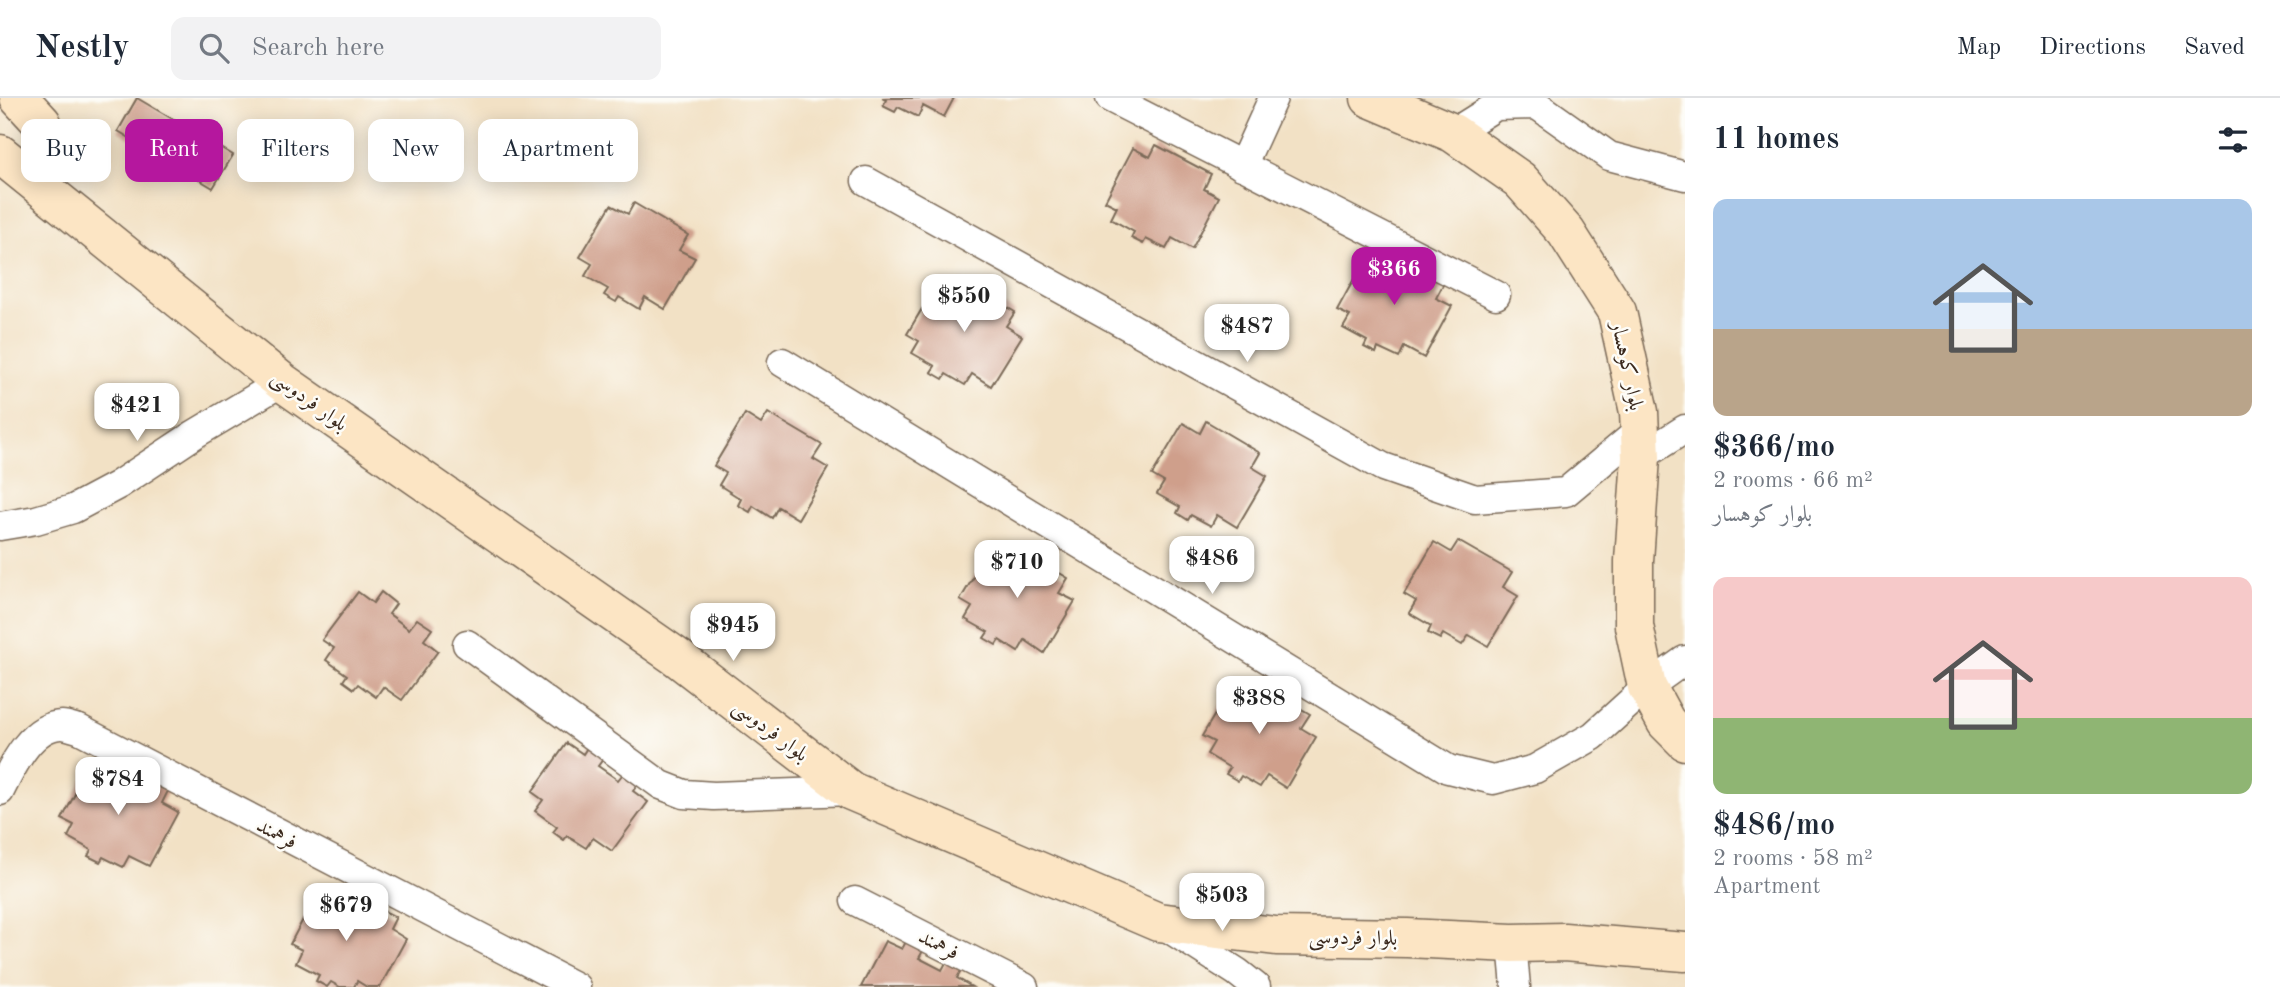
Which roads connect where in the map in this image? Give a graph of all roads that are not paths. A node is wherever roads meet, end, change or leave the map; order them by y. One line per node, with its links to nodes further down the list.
1 (1110, 98): 6 (street)
2 (1273, 98): 6 (street)
3 (1370, 98): 4 (main road, بلوار کوهسار)
4 (1453, 133): 7 (street); 13 (main road, بلوار کوهسار)
5 (4, 164): 11 (main road, بلوار فردوسی)
6 (1242, 166): 9 (street)
7 (1685, 176)
8 (866, 181): 13 (street)
9 (1496, 295)
10 (782, 362): 17 (street)
11 (282, 382): 14 (street); 20 (main road, بلوار فردوسی)
12 (1685, 429): 13 (street)
13 (1640, 444): 17 (main road, بلوار کوهسار)
14 (0, 526)
15 (467, 644): 20 (street)
16 (1685, 660): 17 (street)
17 (1647, 687): 18 (main road, بلوار کوهسار)
18 (1685, 741)
19 (0, 791): 25 (street, فرهمند)
20 (851, 791): 22 (main road, بلوار فردوسی)
21 (855, 901): 26 (street, فرهمند)
22 (1158, 922): 23 (main road, بلوار فردوسی); 27 (street)
23 (1512, 943): 24 (main road, بلوار فردوسی); 28 (street)
24 (1685, 952)
25 (576, 987)
26 (1024, 987)
27 (1256, 987)
28 (1516, 987)

